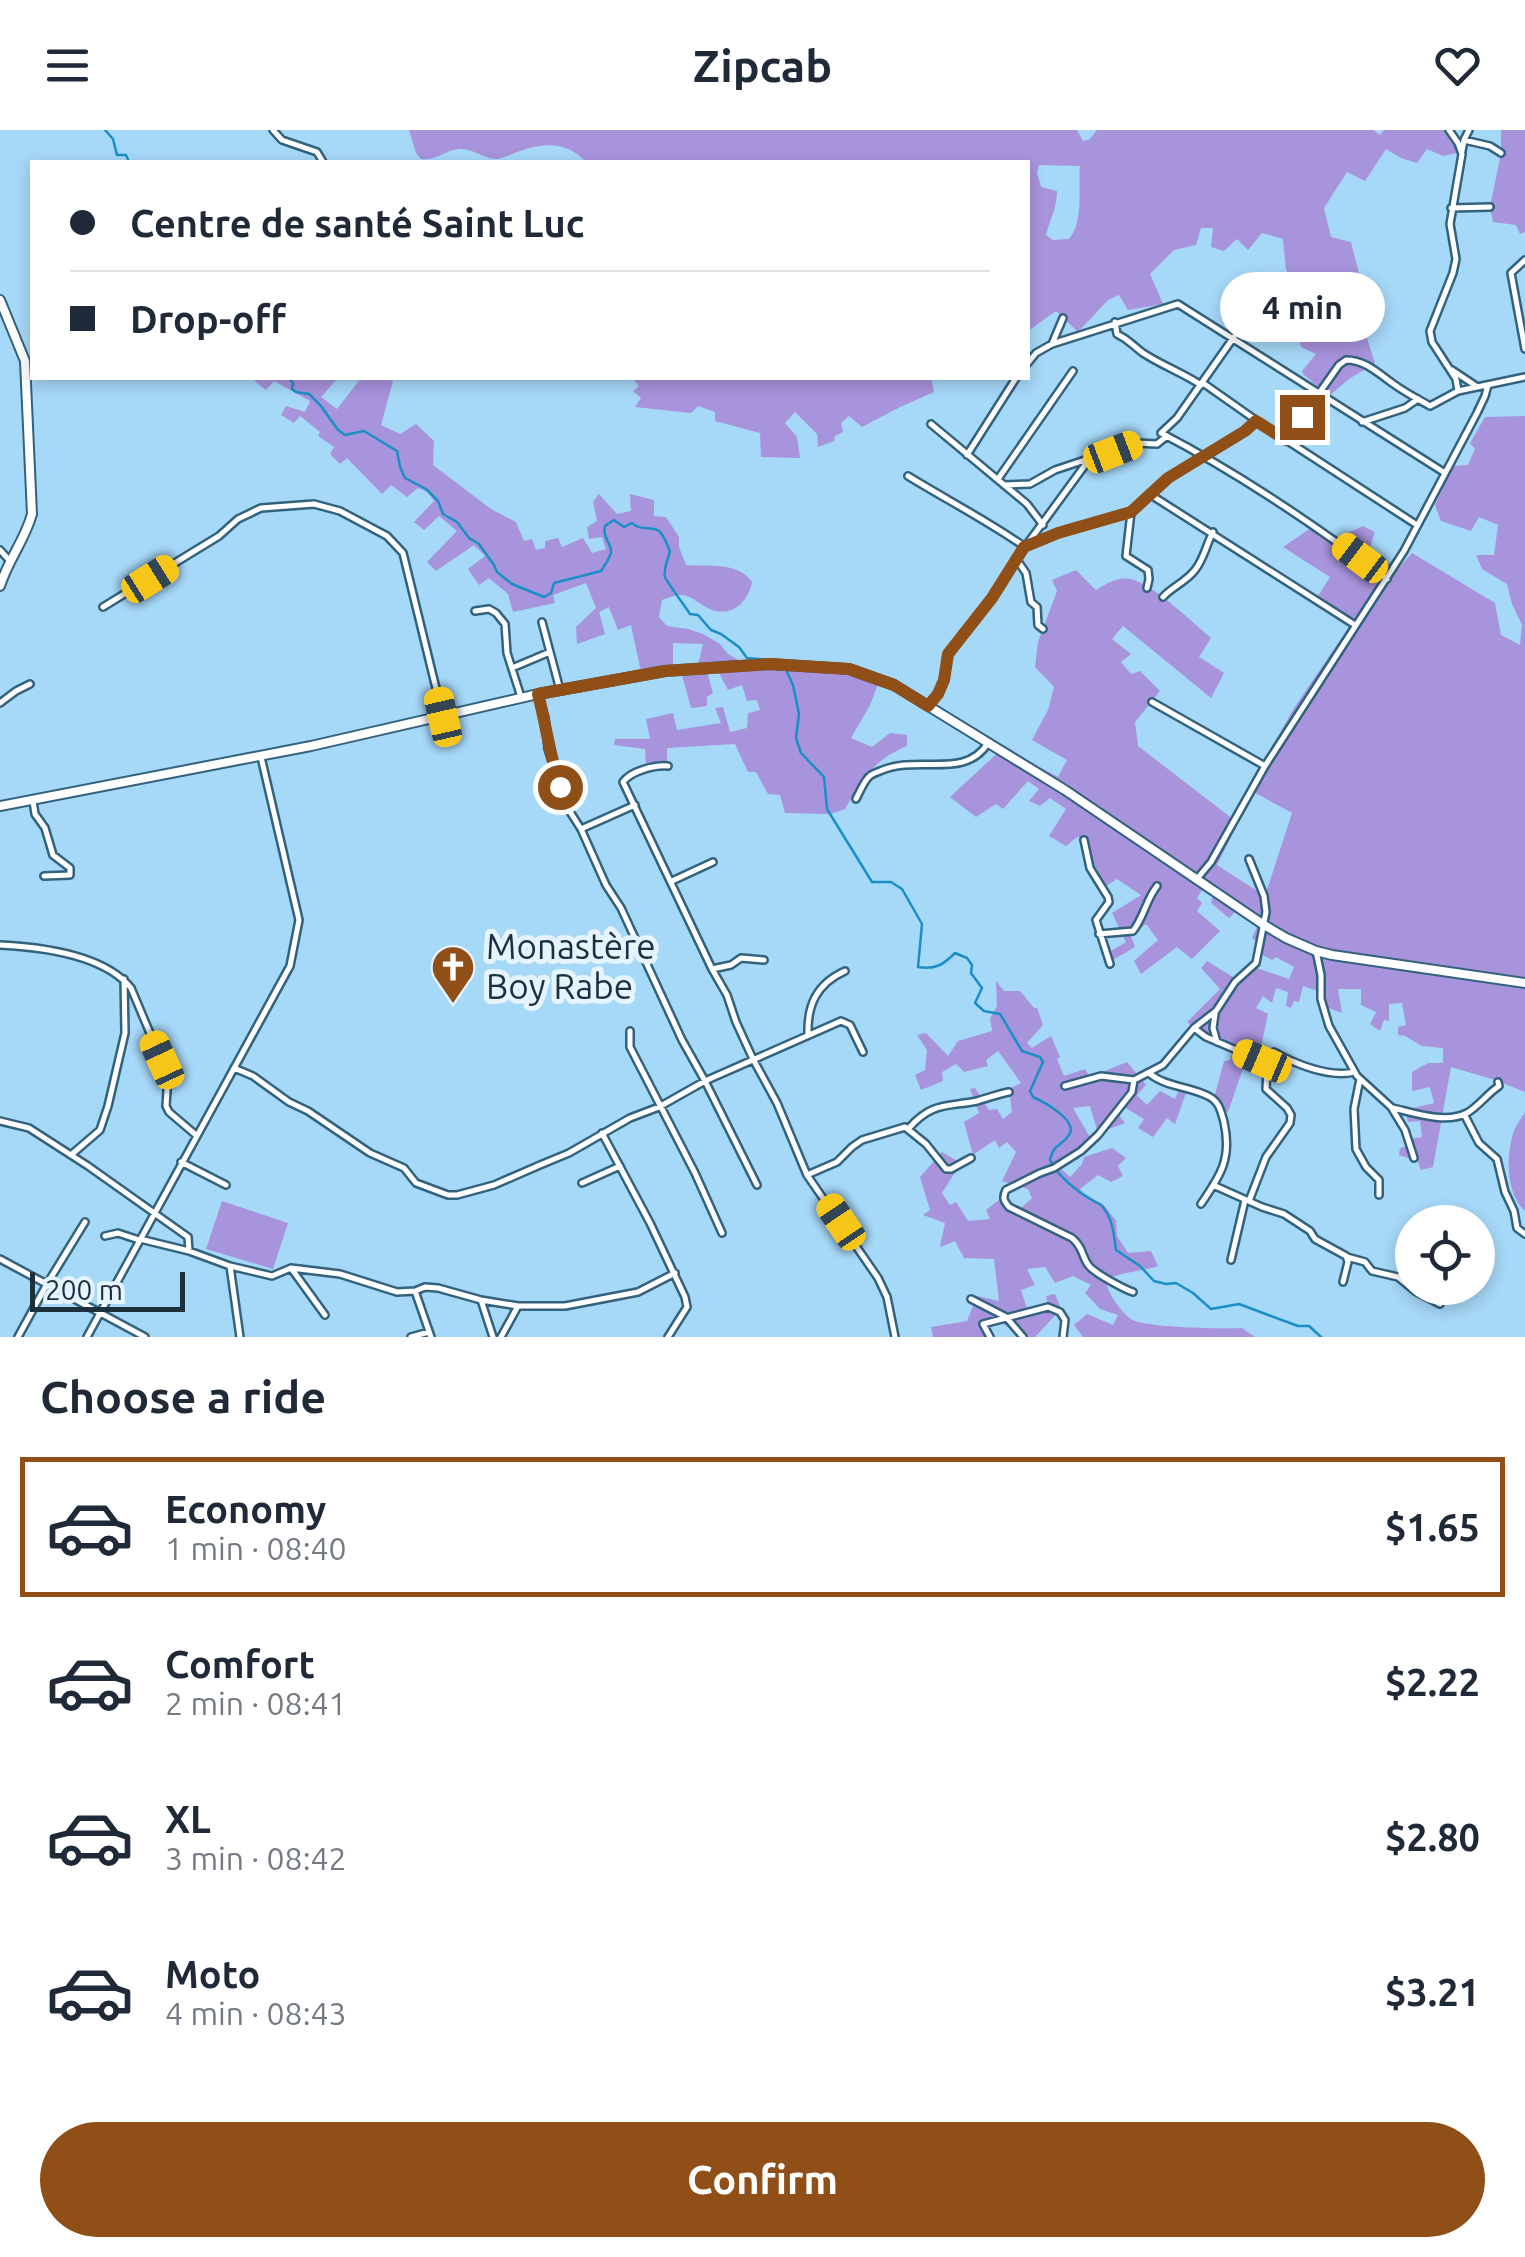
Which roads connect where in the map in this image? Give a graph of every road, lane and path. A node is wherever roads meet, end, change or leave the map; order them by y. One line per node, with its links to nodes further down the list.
1 (273, 130): 7 (street)
2 (1449, 130): 6 (street)
3 (1469, 130): 4 (street)
4 (1464, 140): 5 (street); 6 (street)
5 (1502, 153)
6 (1462, 154): 9 (street)
7 (322, 160)
8 (1490, 206): 9 (street)
9 (1451, 208): 18 (street)
10 (1525, 260): 16 (street)
11 (0, 300): 47 (main road)
12 (1064, 318): 15 (street)
13 (1115, 322): 14 (street); 15 (street); 22 (street)
14 (1234, 337): 22 (street); 26 (street)
15 (1052, 344): 17 (street)
16 (1525, 349)
17 (1030, 360)
18 (1450, 368): 24 (street); 25 (street)
19 (1073, 371): 38 (street)
20 (1525, 378): 23 (street)
21 (1015, 380): 33 (street)
22 (1202, 384): 28 (street); 31 (street)
23 (1488, 385): 24 (street); 36 (street)
24 (1478, 387): 25 (street)
25 (1458, 391): 27 (street)
26 (1318, 394): 27 (street); 29 (street); 32 (street)
27 (1418, 399): 29 (street)
28 (1256, 421): 32 (street); 34 (street)
29 (1362, 422): 36 (street)
30 (931, 424): 33 (street)
31 (1167, 436): 34 (street); 35 (street)
32 (1286, 440): 43 (street)
33 (967, 455): 38 (street)
34 (1204, 456): 40 (street); 49 (street)
35 (1088, 461): 39 (street); 42 (street)
36 (1446, 474): 43 (street)
37 (908, 476): 45 (street)
38 (998, 479): 39 (street)
39 (1004, 486): 42 (street)
40 (1152, 495): 41 (street); 44 (street)
41 (1131, 512): 45 (street); 51 (street)
42 (1043, 524): 45 (street)
43 (1416, 525): 49 (street)
44 (1213, 532): 52 (street); 56 (street)
45 (1024, 547): 48 (street)
46 (0, 550): 47 (street)
47 (10, 560): 50 (main road)
48 (1017, 560): 57 (street); 66 (street)
49 (1387, 578): 56 (street)
50 (0, 586)
51 (1147, 588)
52 (1163, 597)
53 (103, 608): 67 (street)
54 (475, 611): 59 (street)
55 (542, 622): 58 (street)
56 (1356, 626): 71 (street)
57 (1042, 629)
58 (550, 652): 59 (street); 61 (street)
59 (512, 668): 63 (street)
60 (30, 684): 65 (street)
61 (560, 690): 62 (main road); 66 (main road)
62 (538, 694): 63 (main road); 76 (street)
63 (522, 698): 67 (main road)
64 (1152, 702): 71 (street)
65 (0, 703)
66 (928, 706): 68 (main road)
67 (443, 717): 69 (main road)
68 (988, 743): 72 (street); 81 (main road)
69 (260, 756): 73 (main road); 102 (street)
70 (668, 766): 74 (street)
71 (1265, 766): 81 (street)
72 (856, 800)
73 (33, 801): 75 (main road); 80 (street)
74 (636, 805): 76 (street); 82 (street)
75 (0, 806)
76 (581, 828): 107 (street)
77 (1084, 840): 85 (street)
78 (1250, 858): 84 (street)
79 (712, 862): 82 (street)
80 (44, 876)
81 (1196, 880): 84 (main road)
82 (672, 881): 90 (street)
83 (1158, 886): 85 (street)
84 (1264, 925): 87 (main road); 94 (street)
85 (1099, 934): 89 (street)
86 (0, 944): 92 (street)
87 (1316, 951): 93 (main road); 103 (street)
88 (764, 960): 90 (street)
89 (1110, 964)
90 (712, 969): 100 (street)
91 (845, 972): 97 (street)
92 (124, 979): 118 (street); 119 (street)
93 (1525, 983)
94 (1216, 1011): 95 (street); 98 (street)
95 (1194, 1028): 98 (street); 104 (street)
96 (630, 1031): 111 (street)
97 (808, 1035): 99 (street); 100 (street)
98 (1218, 1042): 101 (street)
99 (863, 1052)
100 (753, 1059): 107 (street); 124 (street)
101 (1262, 1061): 103 (street); 130 (street)
102 (234, 1068): 117 (street); 118 (street)
103 (1354, 1072): 105 (street)
104 (1149, 1073): 106 (street); 128 (street)
105 (1360, 1078): 112 (street); 129 (street)
106 (1134, 1080): 109 (street); 151 (street)
107 (704, 1081): 111 (street); 127 (street)
108 (1498, 1082): 113 (street)
109 (1065, 1086)
110 (1009, 1092): 115 (street)
111 (659, 1106): 117 (street); 134 (street)
112 (1391, 1108): 113 (street); 121 (street)
113 (1464, 1114): 135 (street)
114 (3, 1122): 116 (street); 119 (street)
115 (908, 1128): 120 (street); 124 (street)
116 (0, 1131)
117 (602, 1133): 123 (street)
118 (196, 1135): 122 (street)
119 (72, 1155): 132 (street)
120 (971, 1158)
121 (1414, 1158)
122 (182, 1162): 126 (street); 132 (street)
123 (620, 1166): 125 (street); 146 (street)
124 (808, 1175): 167 (street)
125 (582, 1183)
126 (226, 1185)
127 (757, 1185)
128 (1214, 1186): 130 (street); 131 (street)
129 (1380, 1196)
130 (1247, 1200): 139 (street); 141 (street)
131 (1201, 1204)
132 (154, 1214): 137 (street); 138 (street)
133 (84, 1222): 149 (street)
134 (722, 1234)
135 (1525, 1234)
136 (105, 1236): 137 (street)
137 (140, 1240): 138 (street); 155 (street)
138 (188, 1250): 144 (street)
139 (1346, 1256): 142 (street); 148 (street)
140 (0, 1259): 149 (street)
141 (1232, 1260)
142 (1365, 1262): 143 (street); 147 (street)
143 (1379, 1262)
144 (230, 1266): 145 (street); 162 (street)
145 (291, 1268): 150 (street); 156 (street)
146 (676, 1274): 154 (street); 166 (street)
147 (1395, 1276)
148 (1344, 1282)
149 (47, 1284): 155 (street); 159 (street)
150 (415, 1291): 153 (street); 158 (street)
151 (1133, 1292)
152 (971, 1299): 157 (street)
153 (481, 1300): 154 (street); 164 (street)
154 (518, 1306): 165 (street)
155 (100, 1312): 160 (street); 161 (street)
156 (325, 1316)
157 (1006, 1317): 168 (street); 169 (street); 170 (street)
158 (430, 1334): 163 (street)
159 (18, 1337)
160 (87, 1337)
161 (145, 1337)
162 (240, 1337)
163 (410, 1337)
164 (493, 1337)
165 (501, 1337)
166 (668, 1337)
167 (895, 1337)
168 (990, 1337)
169 (1023, 1337)
170 (1063, 1337)

